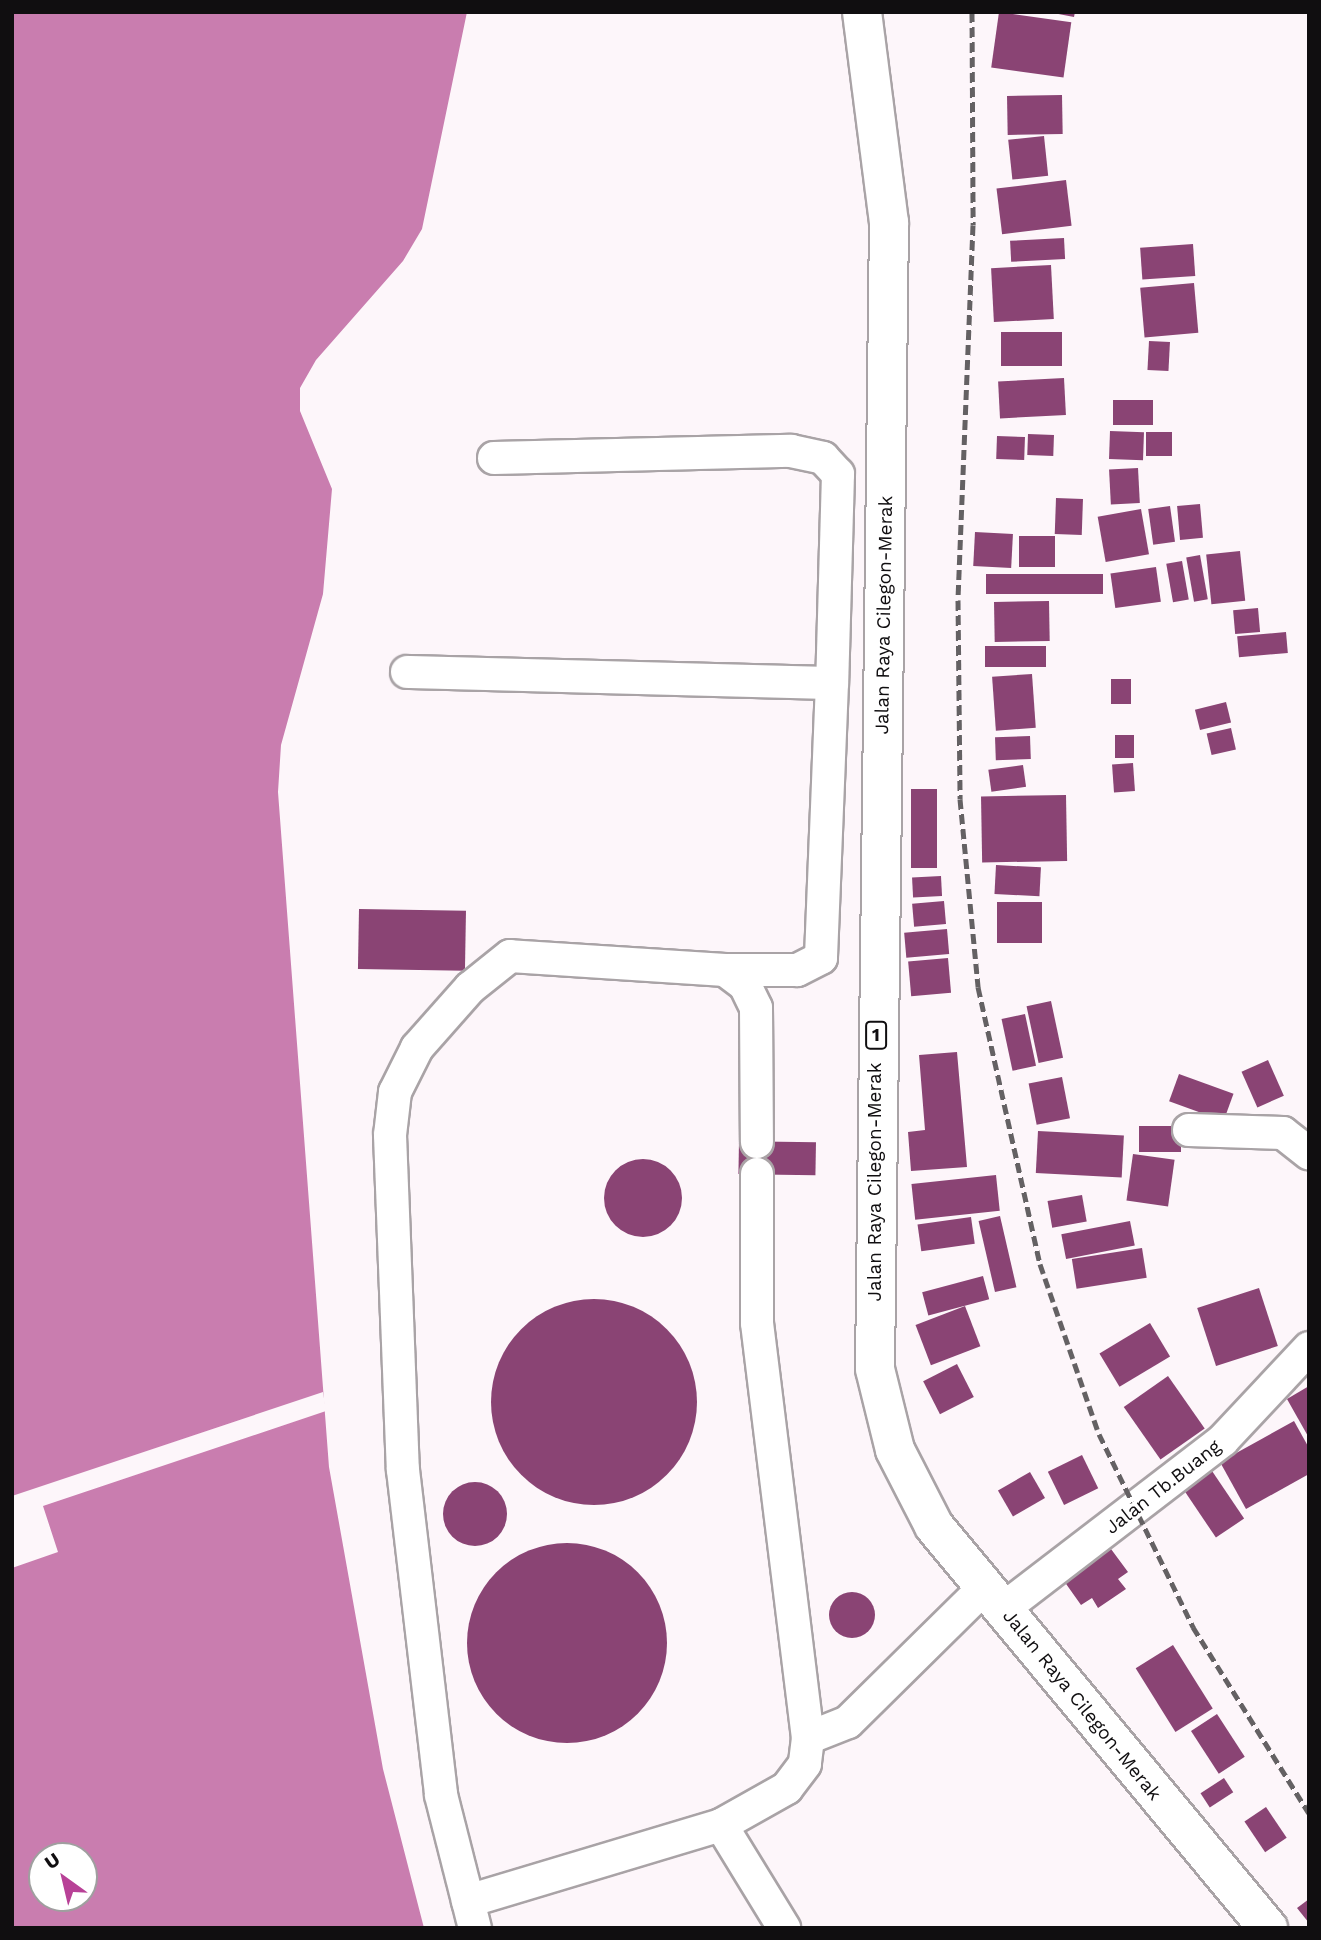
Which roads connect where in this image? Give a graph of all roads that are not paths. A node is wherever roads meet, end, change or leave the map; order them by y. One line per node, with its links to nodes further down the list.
1 (862, 12): 11 (highway, Jalan Raya Cilegon-Merak / 1)
2 (494, 458): 4 (street)
3 (407, 672): 4 (street)
4 (832, 683): 5 (street)
5 (725, 970): 7 (street); 14 (street)
6 (1189, 1130): 8 (street)
7 (757, 1142)
8 (1309, 1153)
9 (757, 1174): 12 (street)
10 (1309, 1348): 11 (street, Jalan Tb.Buang)
11 (994, 1599): 12 (street, Jalan Tb.Buang); 16 (highway, Jalan Raya Cilegon-Merak / 1)
12 (808, 1738): 13 (street)
13 (721, 1825): 14 (street); 15 (street)
14 (471, 1914)
15 (784, 1928)
16 (1268, 1928)

